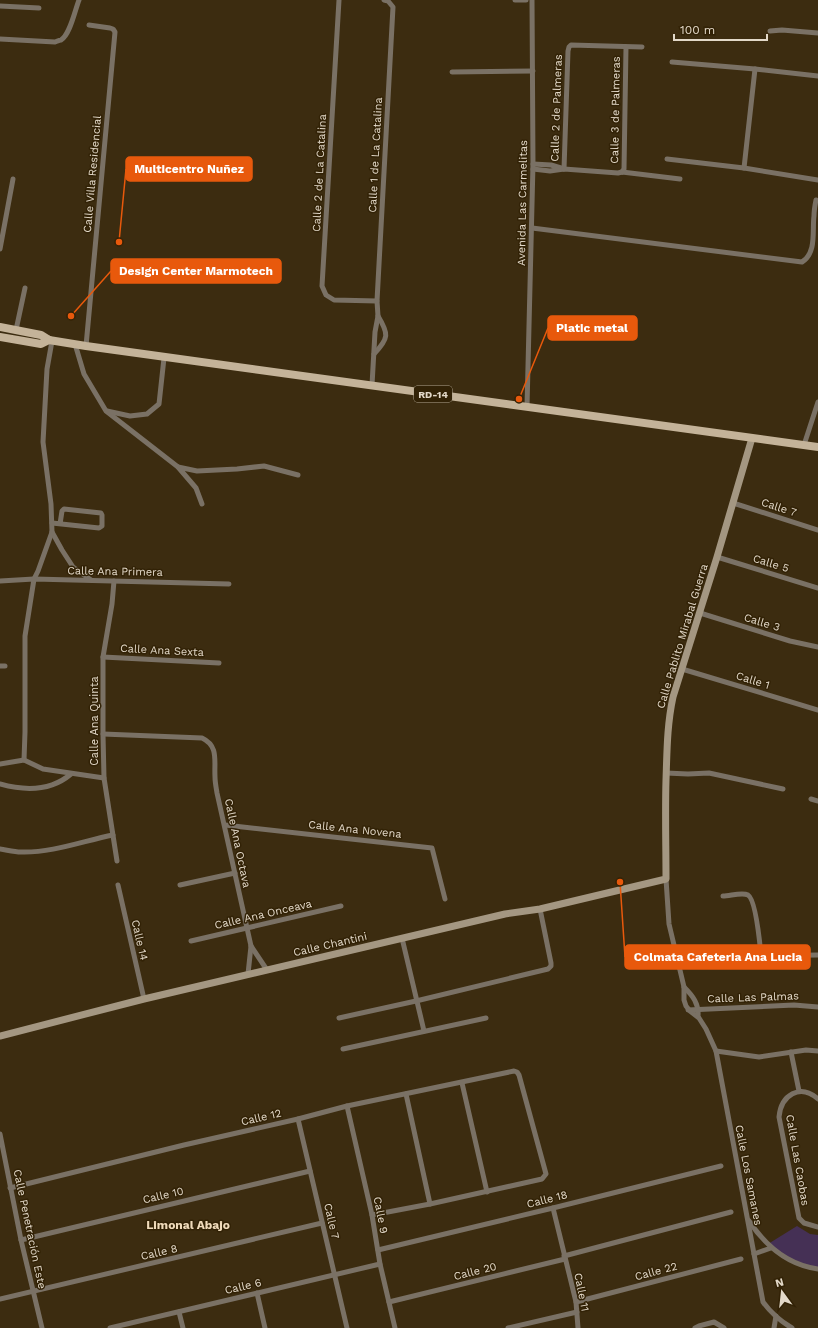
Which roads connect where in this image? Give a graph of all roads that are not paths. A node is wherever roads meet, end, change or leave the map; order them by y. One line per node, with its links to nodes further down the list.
1 (79, 0): 12 (street)
2 (339, 0): 32 (street, Calle 2 de La Catalina)
3 (384, 0): 32 (street, Calle 1 de La Catalina)
4 (515, 0): 5 (street)
5 (526, 0)
6 (532, 0): 17 (street, Avenida Las Carmelitas)
7 (0, 6): 8 (street)
8 (39, 8)
9 (89, 25): 39 (street, Calle Villa Residencial)
10 (770, 31): 11 (street)
11 (818, 33)
12 (0, 39)
13 (626, 47): 14 (street); 23 (street, Calle 2 de Palmeras); 24 (street, Calle 3 de Palmeras)
14 (642, 47)
15 (672, 62): 16 (street)
16 (755, 69): 19 (street); 22 (street)
17 (533, 71): 18 (street); 21 (street, Avenida Las Carmelitas)
18 (452, 72)
19 (818, 76)
20 (667, 159): 22 (street)
21 (533, 166): 23 (street); 29 (street, Avenida Las Carmelitas)
22 (744, 168): 27 (street)
23 (564, 169): 24 (street)
24 (622, 172): 26 (street)
25 (13, 179): 30 (street)
26 (680, 179)
27 (818, 180)
28 (816, 200): 29 (street)
29 (532, 228): 44 (street, Avenida Las Carmelitas)
30 (0, 249)
31 (25, 288): 35 (street)
32 (377, 301): 33 (street, Calle 1 de La Catalina)
33 (378, 316): 40 (street); 40 (street)
34 (0, 327): 35 (main road, RD-14)
35 (16, 330): 37 (main road, RD-14)
36 (0, 337): 37 (main road, RD-14)
37 (50, 340): 38 (main road, RD-14); 53 (street)
38 (75, 344): 39 (main road, RD-14); 45 (street)
39 (86, 346): 41 (main road, RD-14)
40 (374, 354): 42 (street)
41 (164, 358): 42 (main road, RD-14); 45 (street)
42 (372, 385): 44 (main road, RD-14)
43 (818, 402): 47 (street)
44 (527, 407): 46 (main road, RD-14)
45 (106, 411): 49 (street)
46 (752, 438): 47 (main road, RD-14); 51 (street, Calle Pablito Mirabal Guerra)
47 (804, 445): 48 (main road, RD-14)
48 (818, 447)
49 (178, 467): 50 (street); 52 (street)
50 (298, 475)
51 (733, 503): 55 (street, Calle 7); 57 (street, Calle Pablito Mirabal Guerra)
52 (202, 504)
53 (52, 523): 54 (street); 56 (street)
54 (60, 524): 54 (street)
55 (818, 530)
56 (52, 532): 58 (street); 59 (street)
57 (718, 557): 63 (street, Calle 5); 64 (street, Calle Pablito Mirabal Guerra)
58 (34, 579): 59 (street, Calle Ana Primera); 60 (street, Calle Ana Primera); 71 (street)
59 (91, 580): 61 (street, Calle Ana Primera)
60 (0, 581)
61 (114, 581): 62 (street, Calle Ana Primera); 66 (street, Calle Ana Quinta)
62 (229, 584)
63 (818, 588)
64 (700, 613): 65 (street, Calle 3); 68 (street, Calle Pablito Mirabal Guerra)
65 (818, 647)
66 (103, 657): 67 (street, Calle Ana Sexta); 70 (street, Calle Ana Quinta)
67 (219, 663)
68 (682, 669): 69 (street, Calle 1); 73 (street, Calle Pablito Mirabal Guerra)
69 (818, 710)
70 (103, 734): 75 (street, Calle Ana Quinta); 80 (street, Calle Ana Octava)
71 (24, 760): 72 (street); 74 (street)
72 (0, 764)
73 (666, 773): 77 (street); 85 (street, Calle Pablito Mirabal Guerra)
74 (71, 774): 75 (street); 76 (street)
75 (104, 778): 81 (street, Calle Ana Quinta)
76 (0, 784)
77 (783, 789)
78 (811, 799): 79 (street)
79 (818, 801)
80 (225, 825): 84 (street, Calle Ana Octava); 89 (street, Calle Ana Novena)
81 (113, 835): 82 (street); 83 (street, Calle Ana Quinta)
82 (0, 849)
83 (117, 861)
84 (235, 873): 87 (street); 92 (street, Calle Ana Octava)
85 (666, 879): 91 (street, Calle Chantini); 98 (street, Calle Pablito Mirabal Guerra)
86 (118, 885): 102 (street, Calle 14)
87 (180, 885)
88 (723, 896): 97 (street)
89 (445, 899)
90 (341, 906): 92 (street, Calle Ana Onceava)
91 (540, 909): 93 (street, Calle Chantini); 103 (street)
92 (247, 928): 94 (street, Calle Ana Onceava); 95 (street, Calle Ana Octava)
93 (402, 938): 99 (street, Calle Chantini); 103 (street)
94 (190, 942)
95 (251, 946): 99 (street, Calle Ana Octava); 100 (street, Calle Ana Octava)
96 (818, 955): 97 (street)
97 (761, 956): 98 (street)
98 (676, 957): 101 (street, Calle Pablito Mirabal Guerra)
99 (267, 970): 100 (street, Calle Chantini)
100 (248, 974): 102 (street, Calle Chantini)
101 (684, 987): 105 (street); 106 (street)
102 (144, 999): 111 (street, Calle Chantini)
103 (416, 1001): 108 (street); 110 (street)
104 (818, 1007): 105 (street, Calle Las Palmas)
105 (698, 1009): 106 (street, Calle Las Palmas); 107 (street, Calle Los Samanes)
106 (688, 1010): 107 (street, Calle Los Samanes)
107 (698, 1016): 113 (street, Calle Los Samanes)
108 (339, 1018)
109 (486, 1018): 110 (street)
110 (424, 1031): 112 (street)
111 (0, 1036)
112 (343, 1049)
113 (716, 1051): 115 (street); 132 (street, Calle Los Samanes)
114 (818, 1051): 115 (street)
115 (791, 1052): 117 (street)
116 (462, 1083): 118 (street, Calle 12); 127 (street); 127 (street, Calle 12)
117 (799, 1091): 119 (street); 134 (street, Calle Las Caobas)
118 (406, 1094): 120 (street, Calle 12); 128 (street)
119 (818, 1099)
120 (347, 1106): 121 (street, Calle 12); 131 (street, Calle 9)
121 (298, 1119): 125 (street, Calle 7); 126 (street, Calle 12)
122 (0, 1134): 123 (street, Calle Penetración Este)
123 (2, 1154): 126 (street, Calle Penetración Este)
124 (721, 1166): 129 (street, Calle 18)
125 (310, 1170): 133 (street, Calle 7); 135 (street, Calle 10)
126 (10, 1188): 135 (street, Calle Penetración Este)
127 (487, 1192): 128 (street)
128 (430, 1204): 131 (street)
129 (553, 1208): 137 (street, Calle 18); 139 (street, Calle 11)
130 (731, 1212): 139 (street, Calle 20)
131 (372, 1215): 137 (street, Calle 9)
132 (748, 1220): 136 (street); 138 (street, Calle Los Samanes)
133 (322, 1223): 143 (street, Calle 7); 144 (street, Calle 8)
134 (818, 1227)
135 (21, 1240): 144 (street, Calle Penetración Este)
136 (771, 1248): 138 (street); 142 (street)
137 (378, 1250): 141 (street, Calle 9)
138 (754, 1254): 151 (street, Calle Los Samanes)
139 (565, 1258): 147 (street, Calle 20); 148 (street, Calle 11)
140 (741, 1259): 148 (street, Calle 22)
141 (380, 1264): 143 (street, Calle 6); 147 (street, Calle 9)
142 (818, 1269)
143 (334, 1275): 145 (street, Calle 6); 156 (street, Calle 7)
144 (33, 1292): 146 (street, Calle 8); 152 (street, Calle Penetración Este)
145 (257, 1293): 149 (street, Calle 6); 155 (street)
146 (0, 1299)
147 (389, 1302): 157 (street, Calle 9)
148 (576, 1302): 150 (street, Calle 11)
149 (179, 1312): 153 (street, Calle 6); 154 (street)
150 (577, 1312): 158 (street); 159 (street, Calle 11)
151 (776, 1316): 162 (street); 163 (street, Calle Los Samanes)
152 (42, 1328)
153 (110, 1328)
154 (183, 1328)
155 (265, 1328)
156 (347, 1328)
157 (395, 1328)
158 (508, 1328)
159 (578, 1328)
160 (695, 1328): 161 (street)
161 (724, 1328)
162 (774, 1328)
163 (792, 1328)

